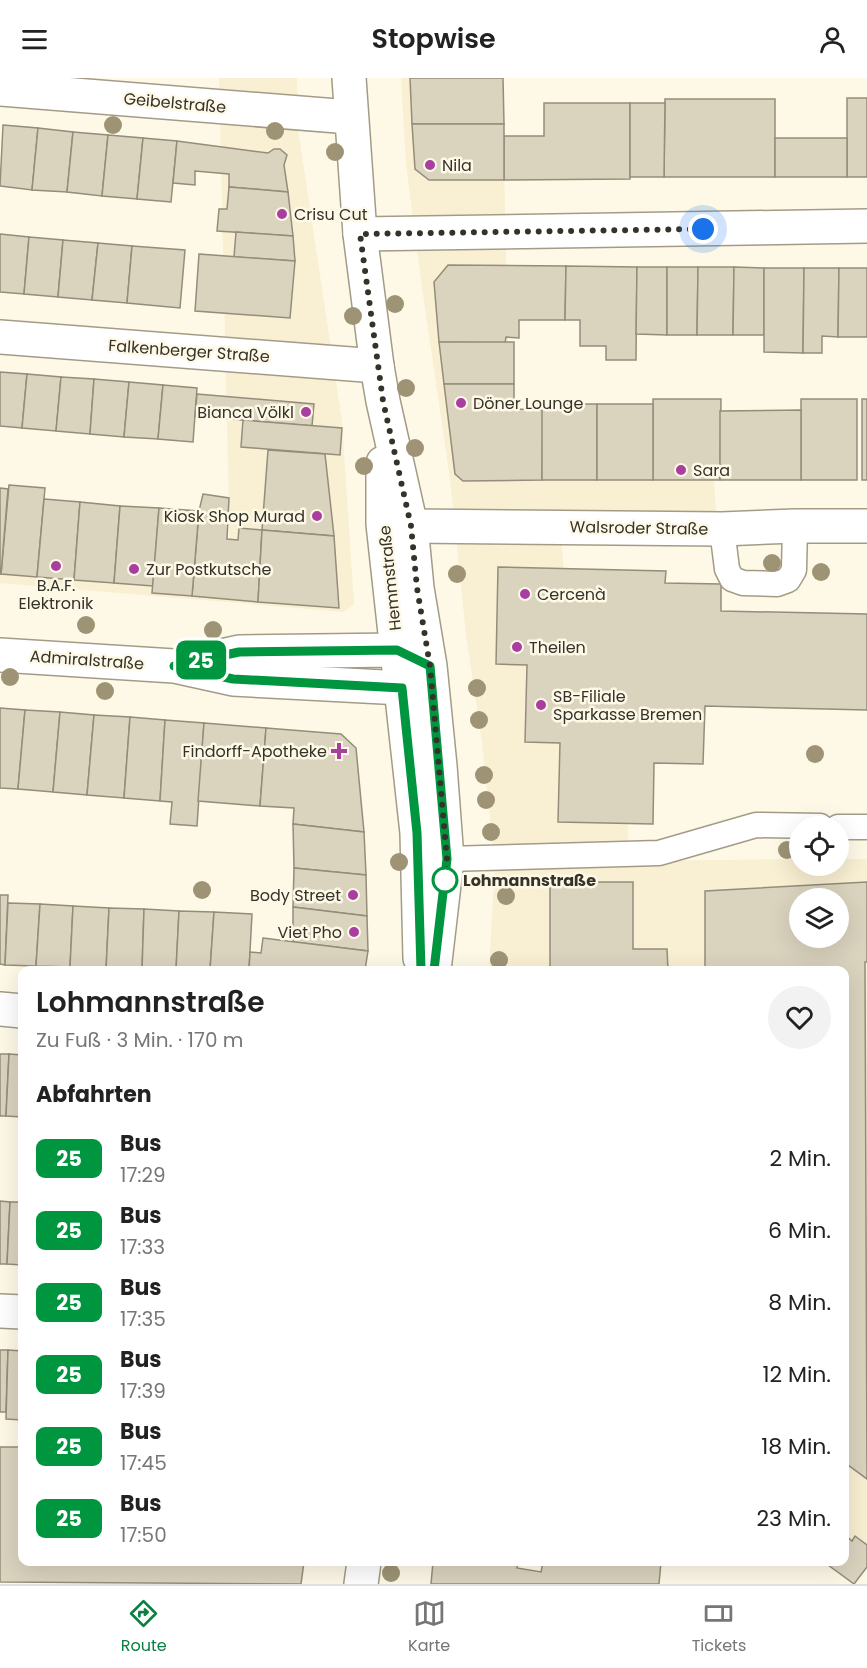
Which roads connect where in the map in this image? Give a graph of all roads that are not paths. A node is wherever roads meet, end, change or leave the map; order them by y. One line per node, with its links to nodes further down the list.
1 (349, 78): 3 (street, Hemmstraße)
2 (0, 89): 3 (street, Geibelstraße)
3 (350, 117): 5 (street, Hemmstraße)
4 (867, 226): 5 (street)
5 (360, 234): 7 (street, Hemmstraße)
6 (0, 337): 7 (street, Falkenberger Straße)
7 (377, 366): 8 (street, Hemmstraße)
8 (383, 401): 9 (street, Hemmstraße); 13 (street, Hemmstraße)
9 (411, 526): 12 (street, Walsroder Straße); 16 (street, Hemmstraße)
10 (795, 526): 11 (street, Walsroder Straße); 12 (street, Walsroder Straße); 12 (lane)
11 (867, 526)
12 (722, 529)
13 (397, 650): 15 (street, Admiralstraße); 16 (street, Admiralstraße); 17 (street, Hemmstraße)
14 (0, 655): 15 (street, Admiralstraße)
15 (174, 666): 17 (street, Admiralstraße)
16 (430, 666): 17 (street); 21 (street, Hemmstraße)
17 (402, 688): 22 (street, Hemmstraße)
18 (789, 826): 21 (lane)
19 (849, 827): 20 (lane)
20 (867, 827)
21 (447, 859): 23 (street, Hemmstraße)
22 (421, 966)
23 (434, 966)
24 (0, 1009): 25 (street)
25 (18, 1011)
26 (0, 1311): 27 (street)
27 (18, 1312)
28 (363, 1566): 29 (street)
29 (361, 1584)

